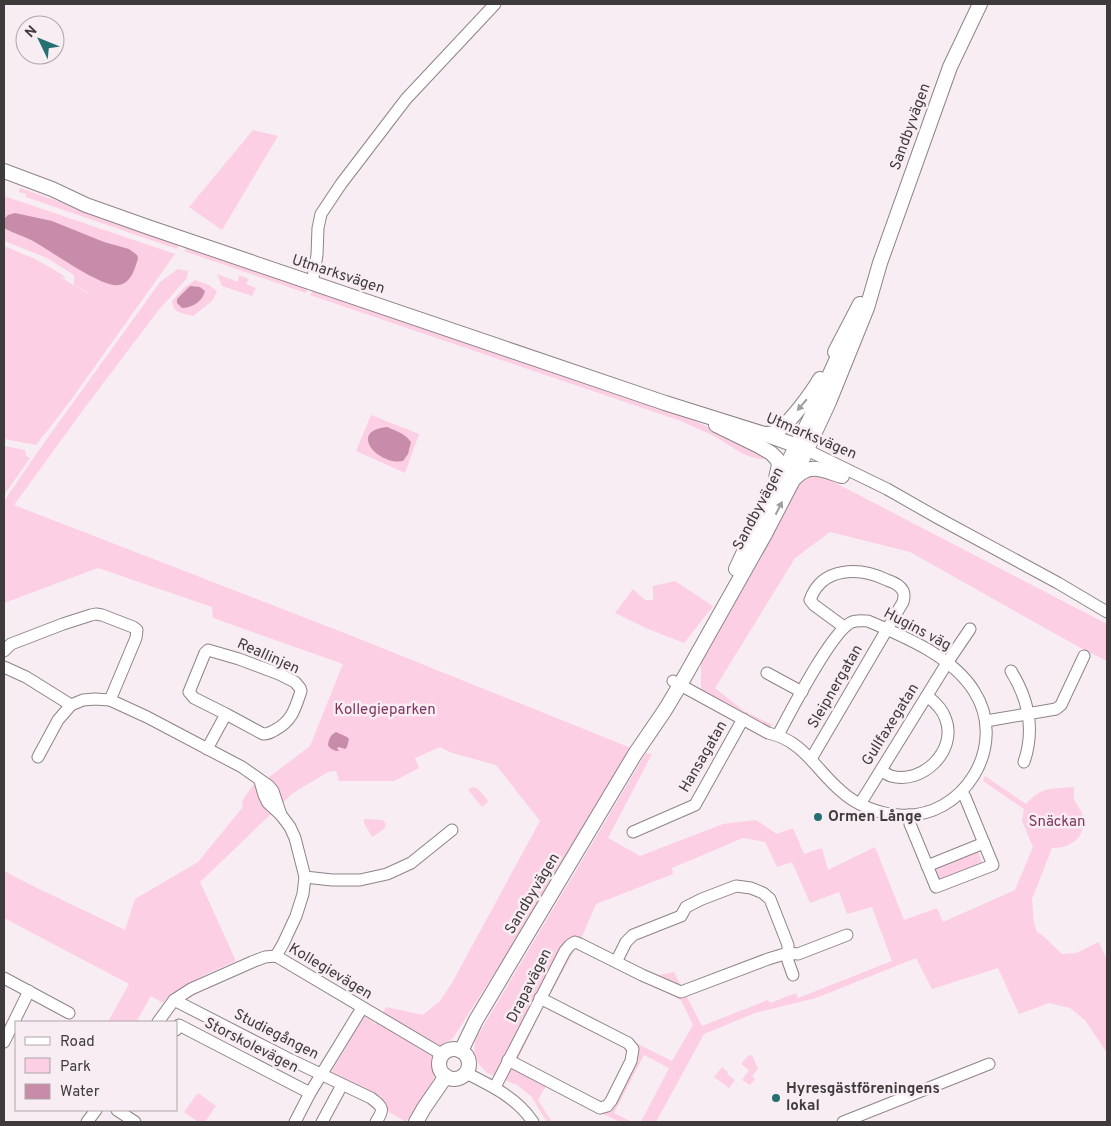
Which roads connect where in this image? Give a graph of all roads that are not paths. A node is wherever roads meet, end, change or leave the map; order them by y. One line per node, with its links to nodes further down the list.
1 (495, 4): 5 (street)
2 (980, 4): 4 (main road, Sandbyvägen)
3 (4, 171): 5 (main road, Utmarksvägen)
4 (880, 263): 6 (main road, Sandbyvägen); 10 (main road, Sandbyvägen)
5 (312, 283): 7 (main road, Utmarksvägen)
6 (860, 304): 9 (main road, one-way to 9); 10 (main road, Sandbyvägen)
7 (665, 403): 8 (main road, Utmarksvägen); 9 (main road, Utmarksvägen)
8 (711, 422): 10 (main road, Utmarksvägen); 14 (main road)
9 (764, 434): 10 (main road, Utmarksvägen)
10 (800, 452): 11 (street, Utmarksvägen); 12 (main road, Sandbyvägen); 13 (street, Utmarksvägen); 14 (main road, Sandbyvägen)
11 (842, 476): 12 (main road); 13 (street, Utmarksvägen)
12 (792, 482): 25 (main road, Sandbyvägen, one-way to 12)
13 (938, 518): 15 (street, Utmarksvägen)
14 (754, 530): 25 (main road, Sandbyvägen)
15 (1107, 612)
16 (844, 627): 17 (street, Hugins väg); 17 (street, Sleipnergatan); 26 (street)
17 (887, 629): 21 (street, Hugins väg); 37 (street, Sleipnergatan)
18 (970, 630): 21 (street, Gullfaxegatan)
19 (4, 651): 28 (street)
20 (1084, 656): 31 (street)
21 (947, 663): 27 (street, Gullfaxegatan); 33 (street, Hugins väg)
22 (4, 666): 29 (street)
23 (1011, 671): 31 (street)
24 (767, 672): 26 (street)
25 (676, 683): 32 (street, Hugins väg); 62 (main road, Sandbyvägen)
26 (802, 692): 34 (street)
27 (927, 696): 39 (street, Gullfaxegatan); 39 (street)
28 (110, 700): 29 (street, Kollegievägen); 35 (street, Kollegievägen)
29 (71, 705): 36 (street)
30 (226, 714): 30 (street, Reallinjen); 35 (street)
31 (1028, 715): 33 (street); 38 (street)
32 (743, 719): 34 (street, Hugins väg); 44 (street, Hansagatan)
33 (986, 721): 40 (street, Hugins väg)
34 (778, 735): 37 (street, Hugins väg)
35 (208, 749): 47 (street, Kollegievägen)
36 (38, 757)
37 (811, 759): 41 (street, Hugins väg)
38 (1024, 762)
39 (881, 771): 41 (street, Gullfaxegatan)
40 (962, 792): 42 (street, Hugins väg); 45 (street)
41 (860, 804): 42 (street, Hugins väg)
42 (909, 815): 46 (street)
43 (452, 830): 47 (street)
44 (634, 832)
45 (984, 843): 46 (street); 46 (street)
46 (927, 866)
47 (305, 877): 50 (street, Kollegievägen)
48 (847, 935): 49 (street, Drapavägen)
49 (788, 953): 51 (street, Drapavägen); 51 (street); 52 (street)
50 (276, 956): 56 (street); 57 (street, Kollegievägen)
51 (616, 962): 55 (street, Drapavägen)
52 (794, 975)
53 (4, 978): 54 (street)
54 (29, 991): 58 (street); 61 (street)
55 (540, 998): 64 (street, Drapavägen); 64 (street)
56 (174, 1000): 59 (street); 67 (street, Studiegången)
57 (362, 1008): 63 (street, Kollegievägen); 67 (street, Studiegången)
58 (69, 1013)
59 (159, 1021)
60 (178, 1028): 71 (street, Storskolevägen)
61 (4, 1042)
62 (461, 1050): 63 (main road); 66 (main road)
63 (442, 1055): 68 (main road)
64 (508, 1060): 70 (street, Drapavägen)
65 (989, 1064): 81 (street)
66 (466, 1073): 68 (main road); 70 (street)
67 (321, 1074): 69 (street); 71 (street)
68 (446, 1076): 79 (main road)
69 (342, 1085): 74 (street); 78 (street)
70 (495, 1088): 80 (street)
71 (310, 1093): 77 (street)
72 (95, 1111): 75 (street)
73 (119, 1111): 76 (street)
74 (379, 1118)
75 (87, 1122)
76 (135, 1122)
77 (295, 1122)
78 (322, 1122)
79 (416, 1122)
80 (533, 1122)
81 (843, 1122)

